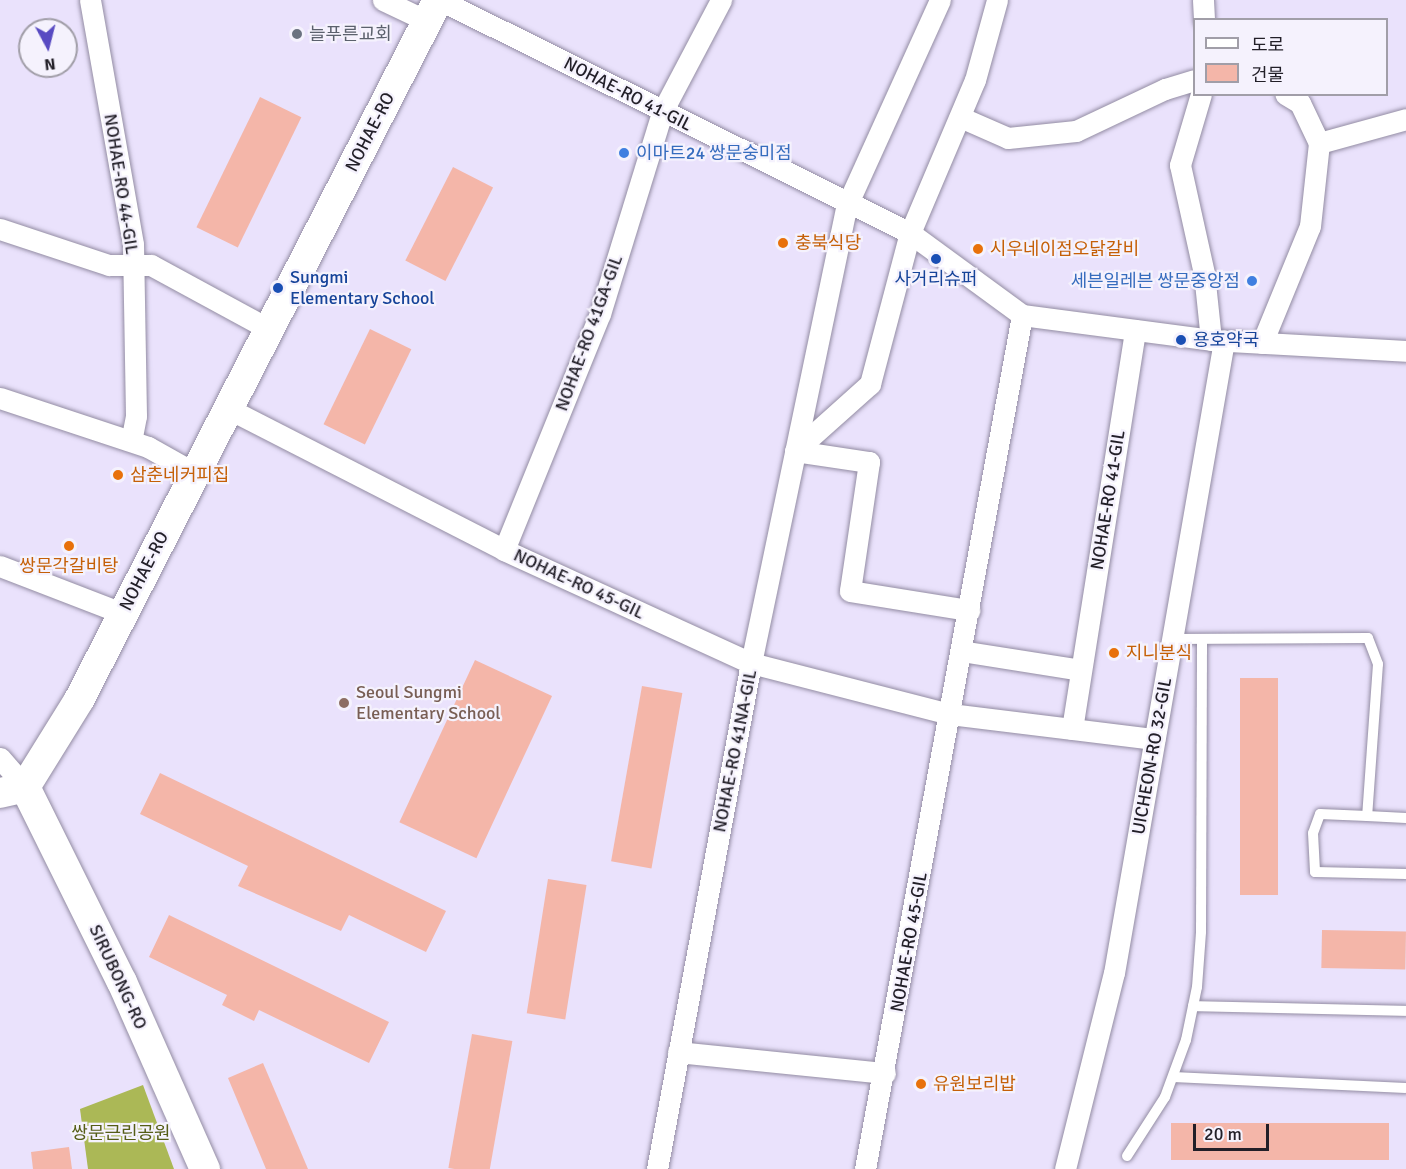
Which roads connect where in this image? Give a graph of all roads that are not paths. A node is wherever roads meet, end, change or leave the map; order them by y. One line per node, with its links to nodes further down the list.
1 (90, 0): 19 (street, NOHAE-RO 44-GIL)
2 (382, 0): 7 (street)
3 (721, 0): 12 (street, NOHAE-RO 41GA-GIL)
4 (940, 0): 16 (street)
5 (997, 0): 13 (street)
6 (1203, 0): 8 (street)
7 (435, 7): 12 (street, NOHAE-RO 41-GIL); 21 (main road, NOHAE-RO)
8 (1204, 18)
9 (1193, 80): 13 (street)
10 (1200, 96): 23 (street, UICHEON-RO 32-GIL)
11 (1288, 96): 15 (street)
12 (662, 112): 16 (street, NOHAE-RO 41-GIL); 31 (street, NOHAE-RO 41GA-GIL)
13 (960, 117): 18 (street)
14 (1406, 119): 15 (street)
15 (1319, 143): 24 (street)
16 (847, 205): 18 (street, NOHAE-RO 41-GIL); 29 (street, NOHAE-RO 41NA-GIL)
17 (0, 229): 19 (street)
18 (910, 233): 20 (street, NOHAE-RO 41-GIL); 29 (street)
19 (134, 263): 21 (street); 28 (street, NOHAE-RO 44-GIL)
20 (1022, 315): 22 (street, NOHAE-RO 41-GIL); 33 (street, NOHAE-RO 45-GIL)
21 (268, 329): 27 (main road, NOHAE-RO)
22 (1135, 330): 23 (street, NOHAE-RO 41-GIL); 39 (street, NOHAE-RO 41-GIL)
23 (1217, 340): 24 (street, NOHAE-RO 41-GIL); 35 (street, UICHEON-RO 32-GIL)
24 (1262, 343): 25 (street, NOHAE-RO 41-GIL)
25 (1406, 351)
26 (0, 398): 28 (street)
27 (227, 408): 30 (main road, NOHAE-RO); 31 (street, NOHAE-RO 45-GIL)
28 (131, 441): 30 (street)
29 (795, 451): 33 (street); 38 (street, NOHAE-RO 41NA-GIL)
30 (193, 472): 34 (main road, NOHAE-RO)
31 (504, 550): 38 (street, NOHAE-RO 45-GIL)
32 (0, 566): 34 (street)
33 (969, 610): 37 (street, NOHAE-RO 45-GIL)
34 (122, 613): 44 (main road, NOHAE-RO)
35 (1172, 639): 36 (lane); 42 (street, UICHEON-RO 32-GIL)
36 (1202, 639): 45 (lane); 48 (lane)
37 (961, 651): 39 (street); 40 (street, NOHAE-RO 45-GIL)
38 (751, 663): 40 (street, NOHAE-RO 45-GIL); 50 (street, NOHAE-RO 41NA-GIL)
39 (1082, 670): 41 (street, NOHAE-RO 41-GIL)
40 (950, 714): 41 (street, NOHAE-RO 45-GIL); 51 (street, NOHAE-RO 45-GIL)
41 (1072, 729): 42 (street, NOHAE-RO 45-GIL)
42 (1154, 739): 58 (street, UICHEON-RO 32-GIL)
43 (0, 758): 44 (street)
44 (12, 790): 55 (main road, SIRUBONG-RO)
45 (1367, 816): 46 (lane); 47 (lane)
46 (1406, 818)
47 (1406, 874)
48 (1193, 1006): 49 (lane); 52 (lane)
49 (1406, 1011)
50 (678, 1052): 51 (street); 56 (street, NOHAE-RO 41NA-GIL)
51 (885, 1073): 57 (street, NOHAE-RO 45-GIL)
52 (1173, 1077): 53 (lane); 54 (lane)
53 (1406, 1088)
54 (1127, 1156)
55 (205, 1169)
56 (657, 1169)
57 (865, 1169)
58 (1065, 1169)

